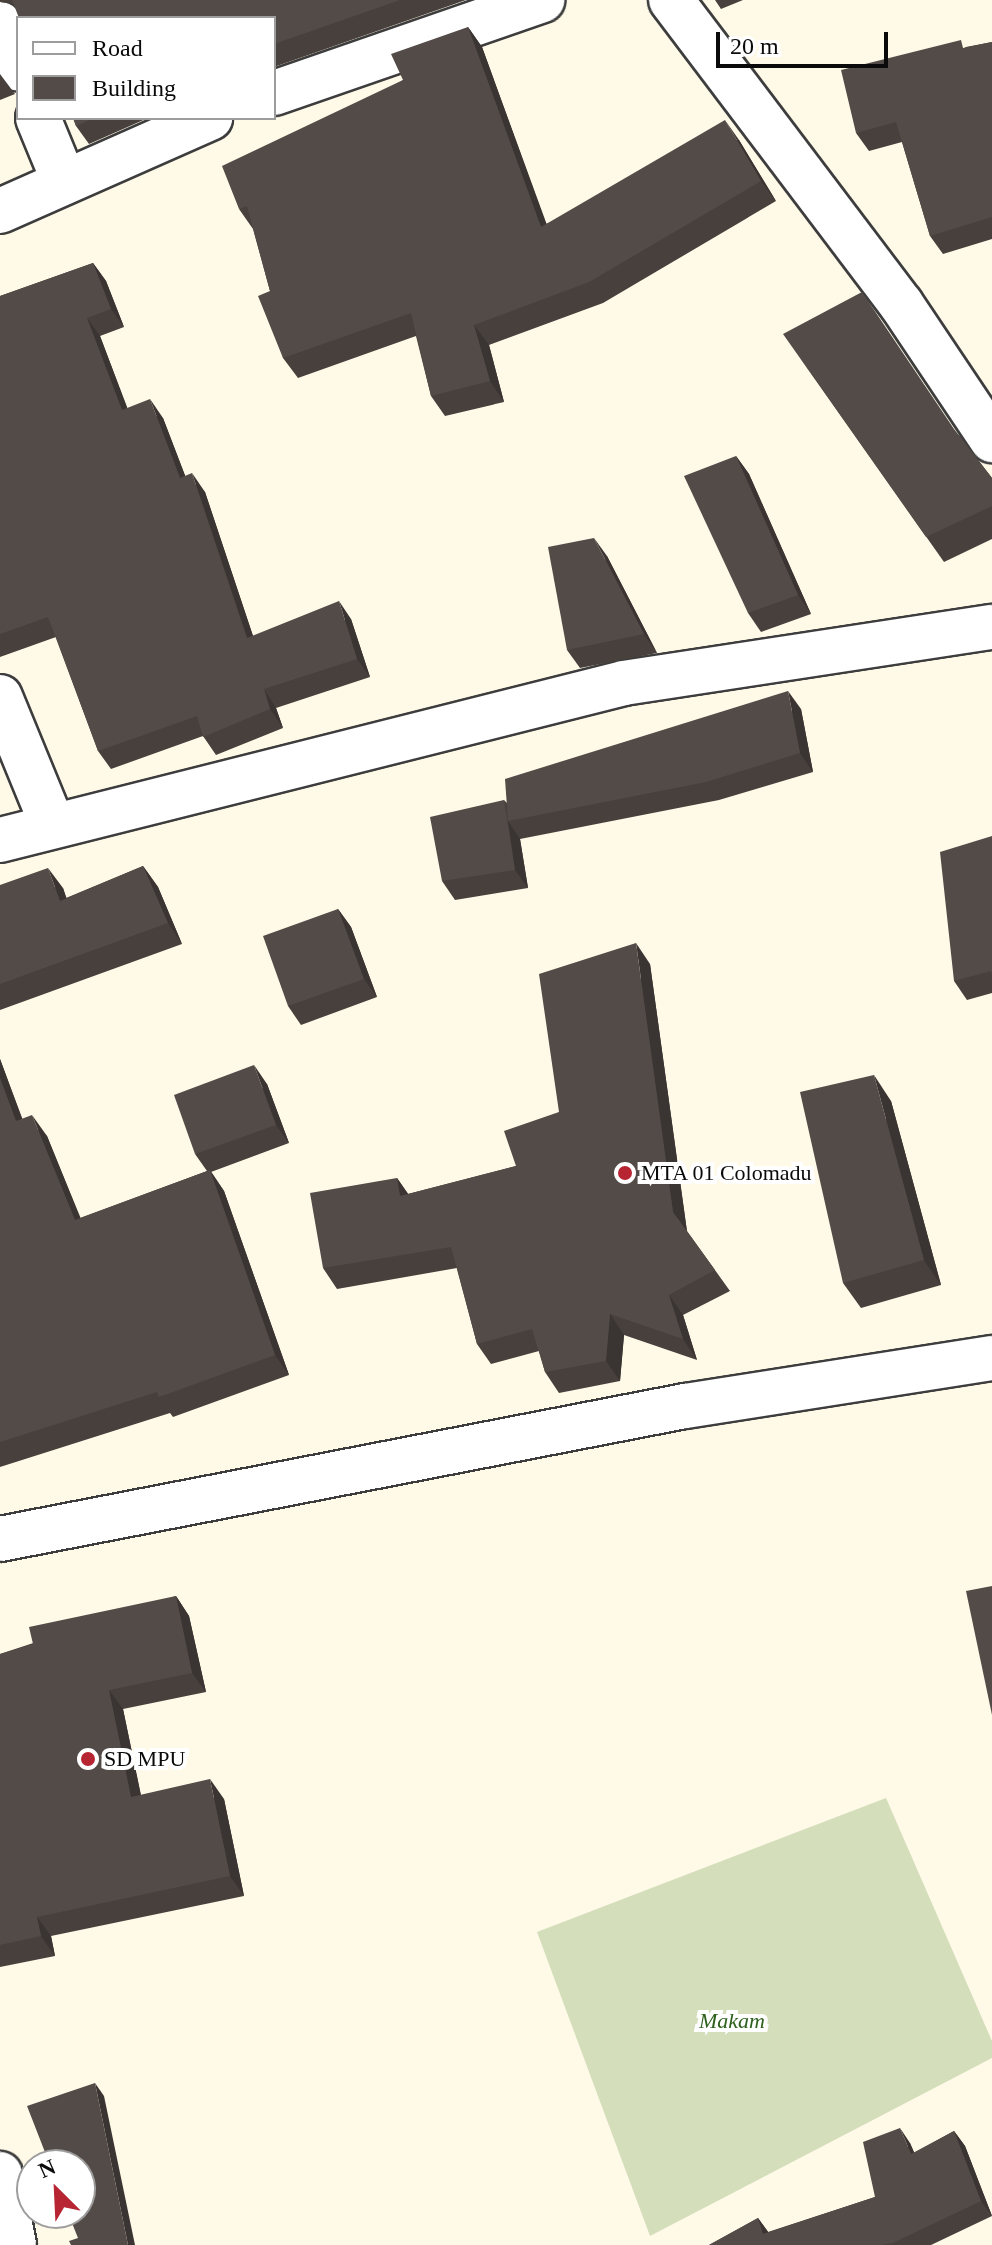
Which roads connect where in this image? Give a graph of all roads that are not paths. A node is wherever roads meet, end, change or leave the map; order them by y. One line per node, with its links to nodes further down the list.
1 (542, 0): 5 (street)
2 (671, 0): 10 (street)
3 (0, 24): 4 (street)
4 (16, 64)
5 (276, 92)
6 (39, 120): 8 (street)
7 (205, 120): 8 (street)
8 (64, 181): 9 (street)
9 (0, 211)
10 (992, 440)
11 (992, 627): 13 (street)
12 (0, 697): 13 (street)
13 (53, 826): 14 (street)
14 (0, 840)
15 (992, 1358): 16 (street)
16 (0, 1539)
17 (0, 2174): 18 (street)
18 (14, 2245)

